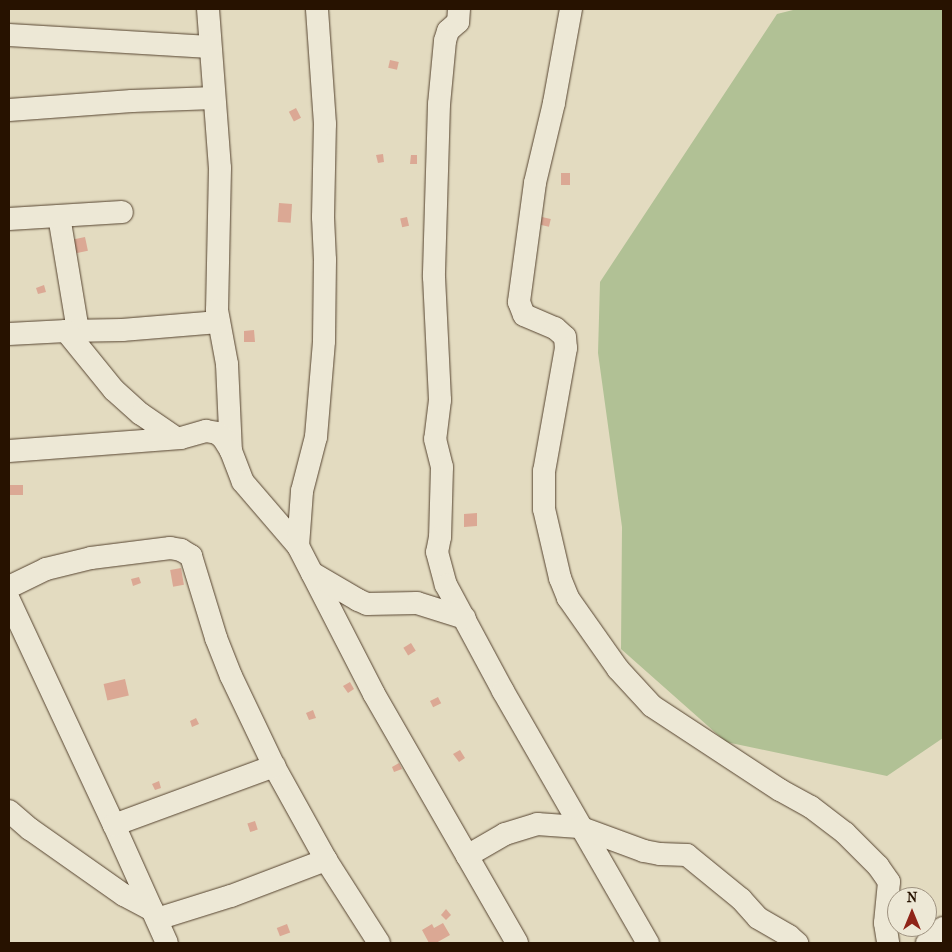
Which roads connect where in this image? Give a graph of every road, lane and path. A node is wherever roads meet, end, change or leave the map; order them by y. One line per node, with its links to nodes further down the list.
1 (208, 9): 6 (street)
2 (317, 9): 18 (street)
3 (459, 9): 22 (street)
4 (571, 9): 36 (street)
5 (9, 35): 6 (street)
6 (210, 47): 7 (street)
7 (214, 98): 8 (street); 12 (street)
8 (9, 110)
9 (122, 212): 10 (street)
10 (59, 216): 11 (street); 13 (street)
11 (9, 219)
12 (219, 322): 13 (street); 16 (street)
13 (72, 331): 14 (street); 15 (street)
14 (9, 334)
15 (176, 438): 16 (street); 17 (street)
16 (230, 451): 18 (street)
17 (9, 452)
18 (298, 546): 19 (street)
19 (312, 572): 22 (street); 27 (street)
20 (9, 587): 23 (street)
21 (9, 600): 25 (street)
22 (465, 618): 26 (street)
23 (274, 766): 25 (street); 28 (street)
24 (9, 811): 29 (street)
25 (114, 825): 29 (street)
26 (579, 827): 27 (street); 34 (street); 35 (street)
27 (467, 856): 33 (street)
28 (326, 860): 29 (street); 32 (street)
29 (154, 915): 31 (street)
30 (943, 928): 37 (street)
31 (167, 943)
32 (379, 943)
33 (517, 943)
34 (648, 943)
35 (797, 943)
36 (888, 943)
37 (927, 943)

